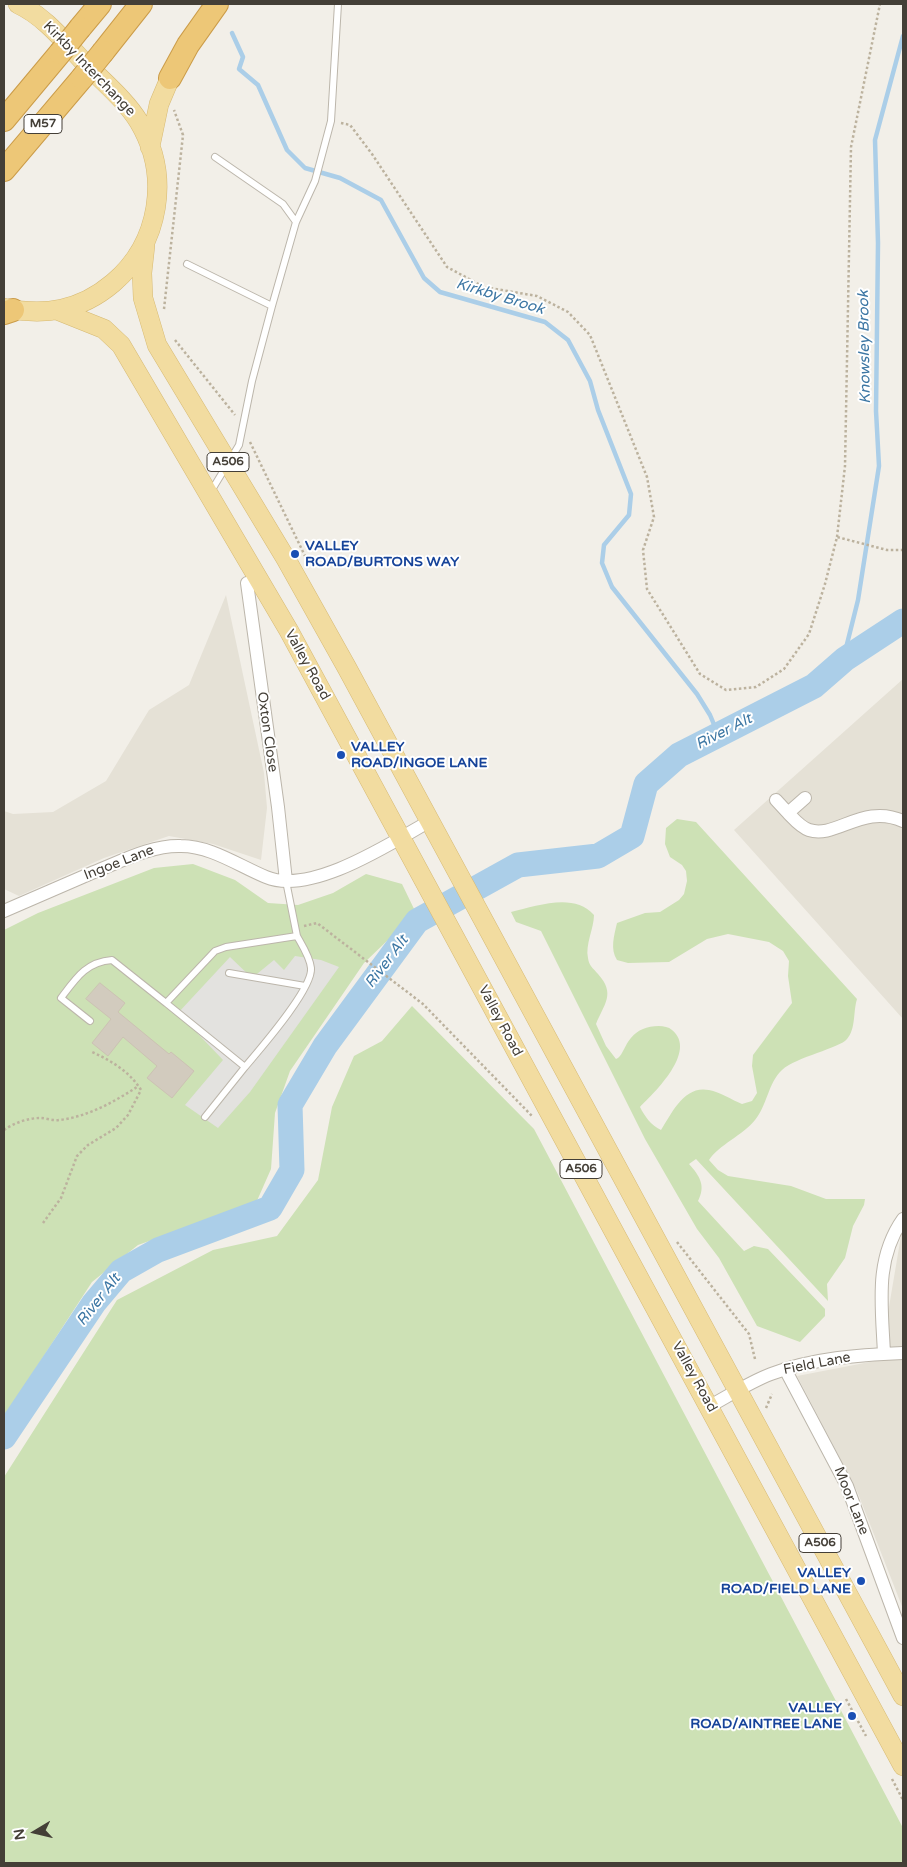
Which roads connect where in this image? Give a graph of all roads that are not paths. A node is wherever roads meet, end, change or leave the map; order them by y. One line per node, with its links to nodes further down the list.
1 (18, 4): 8 (main road, Kirkby Interchange / A506)
2 (100, 4): 7 (highway, M57, bridge)
3 (141, 4): 10 (highway, M57, bridge)
4 (216, 4): 6 (highway)
5 (338, 4): 11 (lane)
6 (170, 78): 8 (main road)
7 (4, 120)
8 (150, 147): 12 (main road, Kirkby Interchange / A506)
9 (215, 157): 11 (lane)
10 (4, 170)
11 (296, 222): 14 (lane)
12 (145, 246): 16 (main road, Kirkby Interchange / A506); 17 (main road, A506)
13 (187, 264): 14 (lane)
14 (272, 306): 17 (lane)
15 (7, 310): 16 (main road, Kirkby Interchange / A506)
16 (59, 311): 18 (main road, Valley Road / A506)
17 (228, 462): 18 (lane); 23 (main road, A506)
18 (210, 493): 25 (main road, Valley Road / A506)
19 (246, 582): 26 (street, Oxton Close)
20 (805, 798): 22 (street)
21 (776, 800): 22 (street)
22 (788, 813): 24 (street)
23 (430, 821): 25 (street, Ingoe Lane); 39 (main road, A506)
24 (903, 821)
25 (401, 837): 26 (street, Ingoe Lane); 40 (main road, Valley Road / A506)
26 (286, 881): 27 (street, Ingoe Lane); 28 (lane)
27 (4, 911)
28 (297, 936): 30 (lane); 31 (lane)
29 (229, 973): 30 (lane)
30 (306, 986): 33 (lane)
31 (166, 1003): 32 (lane); 33 (lane)
32 (90, 1021)
33 (246, 1067): 34 (lane)
34 (205, 1117)
35 (903, 1219): 37 (street)
36 (903, 1353): 37 (street, Field Lane)
37 (884, 1354): 38 (street, Field Lane)
38 (785, 1369): 39 (street, Field Lane); 41 (street, Moor Lane)
39 (738, 1390): 40 (street, Field Lane); 42 (main road, A506)
40 (710, 1406): 43 (main road, Valley Road / A506)
41 (903, 1638)
42 (903, 1696)
43 (903, 1766)

